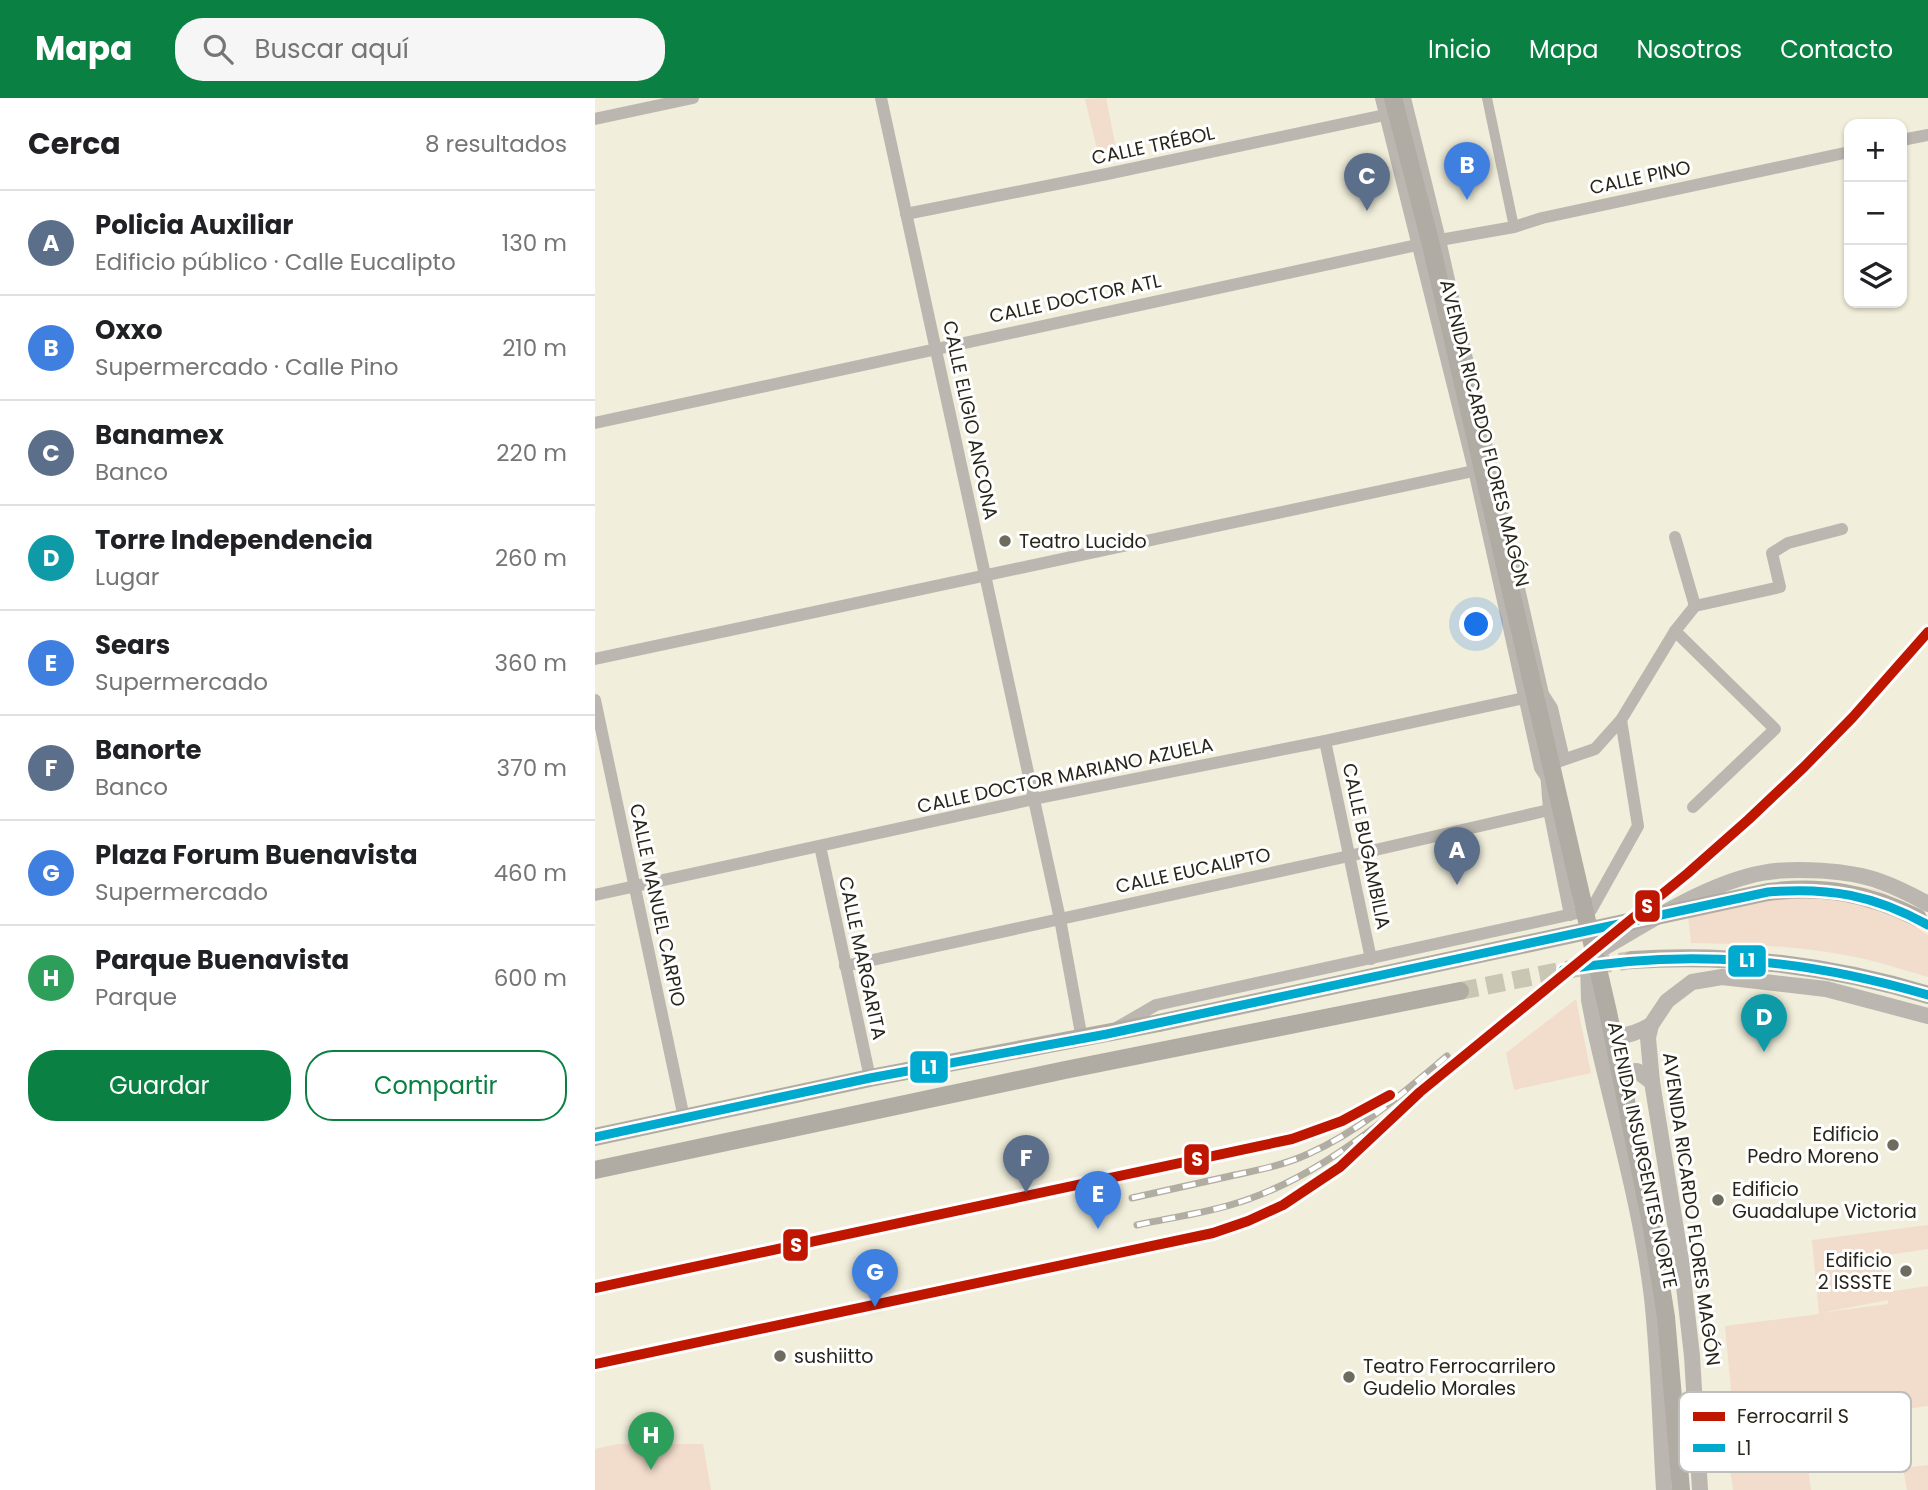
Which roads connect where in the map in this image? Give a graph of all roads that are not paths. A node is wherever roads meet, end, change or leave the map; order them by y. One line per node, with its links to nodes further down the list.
1 (693, 98): 7 (street)
2 (881, 98): 11 (street, CALLE ELIGIO ANCONA)
3 (1381, 98): 6 (street, AVENIDA RICARDO FLORES MAGÓN)
4 (1486, 98): 12 (street)
5 (1406, 104): 6 (street, CALLE TRÉBOL); 13 (street, AVENIDA RICARDO FLORES MAGÓN)
6 (1389, 106): 11 (street, CALLE TRÉBOL); 14 (street, AVENIDA RICARDO FLORES MAGÓN); 62 (main road, AVENIDA RICARDO FLORES MAGÓN, bridge)
7 (595, 119)
8 (1928, 135): 9 (street)
9 (1907, 139)
10 (1844, 153): 12 (street, CALLE PINO)
11 (906, 214): 15 (street, CALLE ELIGIO ANCONA)
12 (1514, 227): 13 (street, CALLE PINO)
13 (1440, 240): 14 (street, CALLE DOCTOR ATL); 17 (street, AVENIDA RICARDO FLORES MAGÓN)
14 (1417, 245): 15 (street, CALLE DOCTOR ATL); 18 (street, AVENIDA RICARDO FLORES MAGÓN)
15 (936, 347): 16 (street, CALLE DOCTOR ATL); 21 (street, CALLE ELIGIO ANCONA)
16 (595, 423)
17 (1492, 467): 18 (street); 25 (street, AVENIDA RICARDO FLORES MAGÓN)
18 (1474, 470): 21 (street); 26 (street, AVENIDA RICARDO FLORES MAGÓN)
19 (1842, 529): 22 (street)
20 (1675, 537): 22 (street)
21 (985, 576): 24 (street); 33 (street, CALLE ELIGIO ANCONA)
22 (1695, 606): 23 (street)
23 (1675, 631): 29 (street); 34 (street)
24 (595, 659)
25 (1543, 694): 26 (street, CALLE DOCTOR MARIANO AZUELA); 28 (street, AVENIDA RICARDO FLORES MAGÓN)
26 (1526, 698): 30 (street, CALLE DOCTOR MARIANO AZUELA); 32 (street, AVENIDA RICARDO FLORES MAGÓN)
27 (595, 700): 38 (street, CALLE MANUEL CARPIO)
28 (1552, 708): 31 (street, AVENIDA RICARDO FLORES MAGÓN); 32 (street, AVENIDA RICARDO FLORES MAGÓN)
29 (1621, 720): 31 (street); 40 (street, AVENIDA INSURGENTES NORTE)
30 (1325, 741): 33 (street, CALLE DOCTOR MARIANO AZUELA); 37 (street, CALLE BUGAMBILIA)
31 (1564, 760): 32 (street)
32 (1544, 770): 35 (street, AVENIDA RICARDO FLORES MAGÓN)
33 (1034, 799): 36 (street, CALLE DOCTOR MARIANO AZUELA); 42 (street, CALLE ELIGIO ANCONA)
34 (1693, 807)
35 (1549, 810): 37 (street, CALLE EUCALIPTO); 40 (street, AVENIDA RICARDO FLORES MAGÓN)
36 (820, 846): 38 (street, CALLE DOCTOR MARIANO AZUELA); 45 (street, CALLE MARGARITA)
37 (1349, 856): 42 (street, CALLE EUCALIPTO); 43 (street, CALLE BUGAMBILIA)
38 (634, 887): 39 (street, CALLE DOCTOR MARIANO AZUELA); 56 (street, CALLE MANUEL CARPIO)
39 (595, 895)
40 (1570, 915): 43 (street, AVENIDA INSURGENTES NORTE)
41 (1925, 916): 50 (street, AVENIDA INSURGENTES NORTE); 51 (main road, AVENIDA INSURGENTES NORTE, bridge)
42 (1060, 919): 45 (street, CALLE EUCALIPTO); 52 (street, CALLE ELIGIO ANCONA)
43 (1371, 959): 51 (street, AVENIDA INSURGENTES NORTE)
44 (1632, 960): 47 (main road)
45 (845, 966): 53 (street, CALLE MARGARITA)
46 (1460, 991): 58 (main road)
47 (1928, 995)
48 (1928, 1016): 49 (street)
49 (1651, 1024): 50 (street); 54 (street, AVENIDA RICARDO FLORES MAGÓN)
50 (1594, 1026): 55 (street, AVENIDA INSURGENTES NORTE)
51 (1107, 1034): 52 (main road, AVENIDA INSURGENTES NORTE)
52 (1082, 1039): 53 (main road, AVENIDA INSURGENTES NORTE)
53 (870, 1078): 56 (main road, AVENIDA INSURGENTES NORTE)
54 (1652, 1082): 55 (street); 59 (street, AVENIDA RICARDO FLORES MAGÓN)
55 (1609, 1091): 60 (street, AVENIDA INSURGENTES NORTE)
56 (684, 1118): 57 (main road, AVENIDA INSURGENTES NORTE)
57 (595, 1137)
58 (595, 1170)
59 (1679, 1250): 60 (street); 61 (street, AVENIDA RICARDO FLORES MAGÓN)
60 (1645, 1256): 65 (street, AVENIDA INSURGENTES NORTE)
61 (1694, 1392)
62 (1679, 1467)
63 (1679, 1472): 66 (main road, AVENIDA RICARDO FLORES MAGÓN, bridge)
64 (1699, 1472): 67 (street, AVENIDA RICARDO FLORES MAGÓN)
65 (1664, 1490)
66 (1681, 1490)
67 (1700, 1490)

